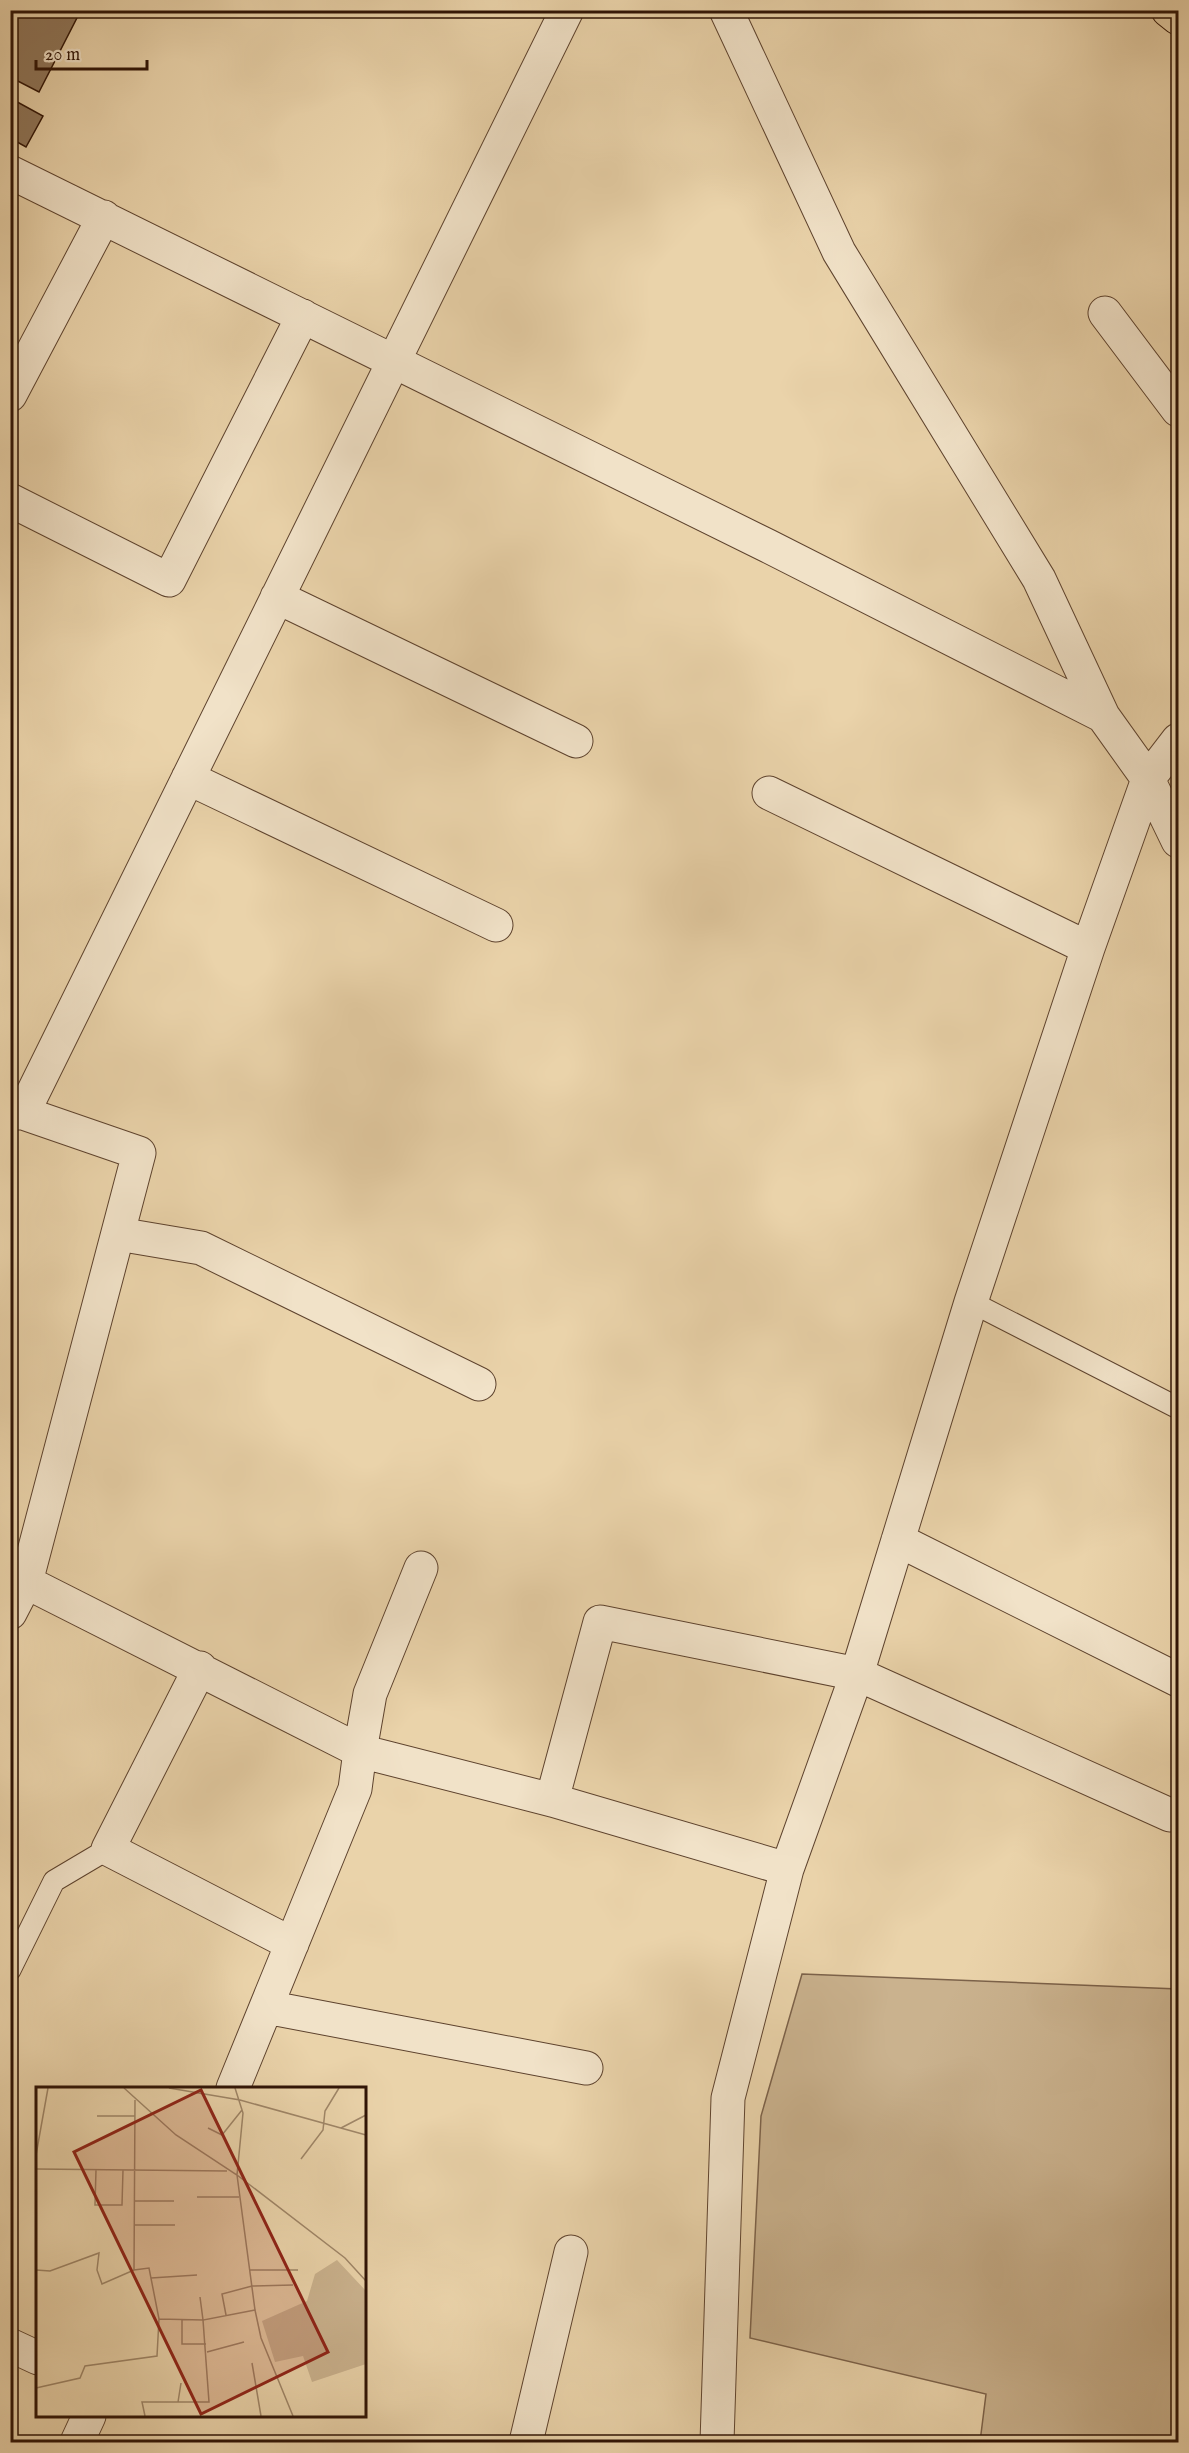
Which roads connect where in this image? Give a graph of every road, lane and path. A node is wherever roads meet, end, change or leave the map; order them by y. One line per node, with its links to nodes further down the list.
1 (567, 10): 9 (street)
2 (726, 10): 14 (street)
3 (1168, 10): 4 (main road)
4 (1179, 18)
5 (10, 172): 6 (street)
6 (104, 218): 8 (street); 10 (street)
7 (1105, 313): 11 (street)
8 (303, 316): 9 (street); 12 (street)
9 (393, 360): 13 (street); 14 (street)
10 (10, 395)
11 (1179, 410)
12 (10, 500)
13 (277, 597): 16 (street); 17 (street)
14 (1103, 716): 18 (street)
15 (1179, 740): 18 (street)
16 (576, 741)
17 (188, 778): 21 (street); 23 (street)
18 (1148, 779): 20 (street); 22 (street)
19 (769, 792): 22 (street)
20 (1179, 841)
21 (496, 925)
22 (1088, 948): 25 (street)
23 (17, 1113): 24 (street)
24 (118, 1234): 26 (street); 30 (street)
25 (971, 1302): 27 (lane); 28 (street)
26 (479, 1384)
27 (1179, 1408)
28 (898, 1540): 33 (street); 34 (street)
29 (421, 1568): 35 (street)
30 (26, 1582): 31 (street); 32 (street)
31 (10, 1613)
32 (200, 1668): 35 (street); 38 (street)
33 (857, 1674): 36 (street); 37 (street); 39 (street)
34 (1179, 1680)
35 (360, 1751): 36 (street); 40 (street)
36 (552, 1800): 39 (street)
37 (1170, 1815)
38 (108, 1849): 40 (street); 41 (lane)
39 (787, 1869): 51 (street)
40 (292, 1944): 42 (street)
41 (10, 1970)
42 (266, 2007): 43 (street); 44 (street)
43 (586, 2068)
44 (233, 2087)
45 (572, 2252): 50 (street)
46 (10, 2345): 47 (street)
47 (36, 2357)
48 (88, 2417): 49 (street)
49 (77, 2442)
50 (526, 2442)
51 (717, 2442)

